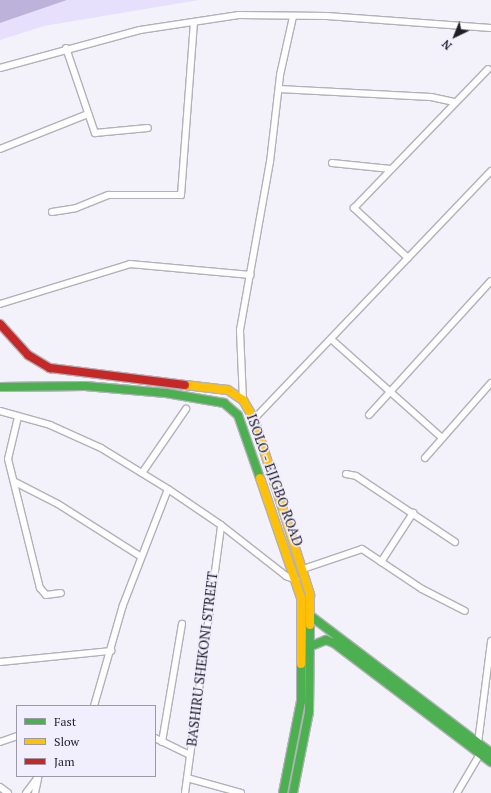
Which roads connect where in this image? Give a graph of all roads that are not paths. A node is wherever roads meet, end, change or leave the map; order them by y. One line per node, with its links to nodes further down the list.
1 (294, 17): 2 (street); 3 (street); 7 (street)
2 (194, 22): 4 (street); 15 (street)
3 (491, 28)
4 (66, 48): 5 (street); 9 (street)
5 (0, 68)
6 (488, 69): 8 (street)
7 (279, 89): 8 (street); 17 (street)
8 (455, 102): 13 (street)
9 (88, 114): 10 (street); 11 (street)
10 (148, 128)
11 (0, 149)
12 (332, 163): 13 (street)
13 (391, 169): 16 (street)
14 (491, 171): 16 (street)
15 (52, 212)
16 (408, 258): 21 (street)
17 (251, 275): 19 (street); 27 (street)
18 (491, 281): 26 (street)
19 (0, 304)
20 (0, 324): 22 (main road, ISOLO - EJIGBO ROAD)
21 (331, 339): 26 (street); 32 (street)
22 (60, 370): 24 (main road); 27 (main road, ISOLO - EJIGBO ROAD)
23 (491, 384): 33 (street)
24 (57, 386): 25 (main road, ISOLO - EJIGBO ROAD); 45 (main road, ISOLO - EJIGBO ROAD)
25 (0, 387)
26 (391, 390): 30 (street); 33 (street)
27 (242, 400): 32 (main road, ISOLO - EJIGBO ROAD)
28 (186, 409): 35 (street)
29 (0, 411): 31 (street)
30 (369, 415)
31 (18, 417): 35 (street); 37 (street)
32 (254, 419): 44 (main road, ISOLO - EJIGBO ROAD)
33 (442, 438): 34 (street)
34 (425, 458)
35 (142, 473): 38 (street)
36 (346, 474): 39 (street)
37 (15, 482): 42 (street); 46 (street)
38 (168, 489): 40 (street); 42 (street)
39 (413, 513): 41 (street); 43 (street)
40 (221, 525): 45 (street); 62 (street, BASHIRU SHEKONI STREET)
41 (455, 542)
42 (140, 556): 52 (street)
43 (381, 562): 44 (street); 47 (street)
44 (303, 569): 48 (main road, ISOLO - EJIGBO ROAD)
45 (297, 580): 73 (main road, ISOLO - EJIGBO ROAD)
46 (61, 593)
47 (465, 611)
48 (312, 617): 51 (main road, ISOLO - EJIGBO ROAD); 59 (main road)
49 (182, 624): 58 (street)
50 (491, 641): 59 (street)
51 (311, 646): 61 (main road); 74 (main road, ISOLO - EJIGBO ROAD)
52 (111, 651): 53 (street); 54 (street)
53 (0, 662)
54 (95, 705)
55 (16, 736): 57 (street)
56 (156, 739): 58 (street)
57 (0, 742)
58 (162, 742): 62 (street)
59 (478, 743): 60 (main road)
60 (491, 753)
61 (480, 754): 63 (main road); 75 (street)
62 (190, 755): 66 (street, BASHIRU SHEKONI STREET)
63 (491, 762)
64 (38, 777): 69 (street)
65 (39, 777): 70 (street)
66 (187, 778): 71 (street, BASHIRU SHEKONI STREET); 72 (street)
67 (0, 787): 68 (street)
68 (8, 793)
69 (26, 793)
70 (35, 793)
71 (185, 793)
72 (241, 793)
73 (284, 793)
74 (293, 793)
75 (457, 793)

